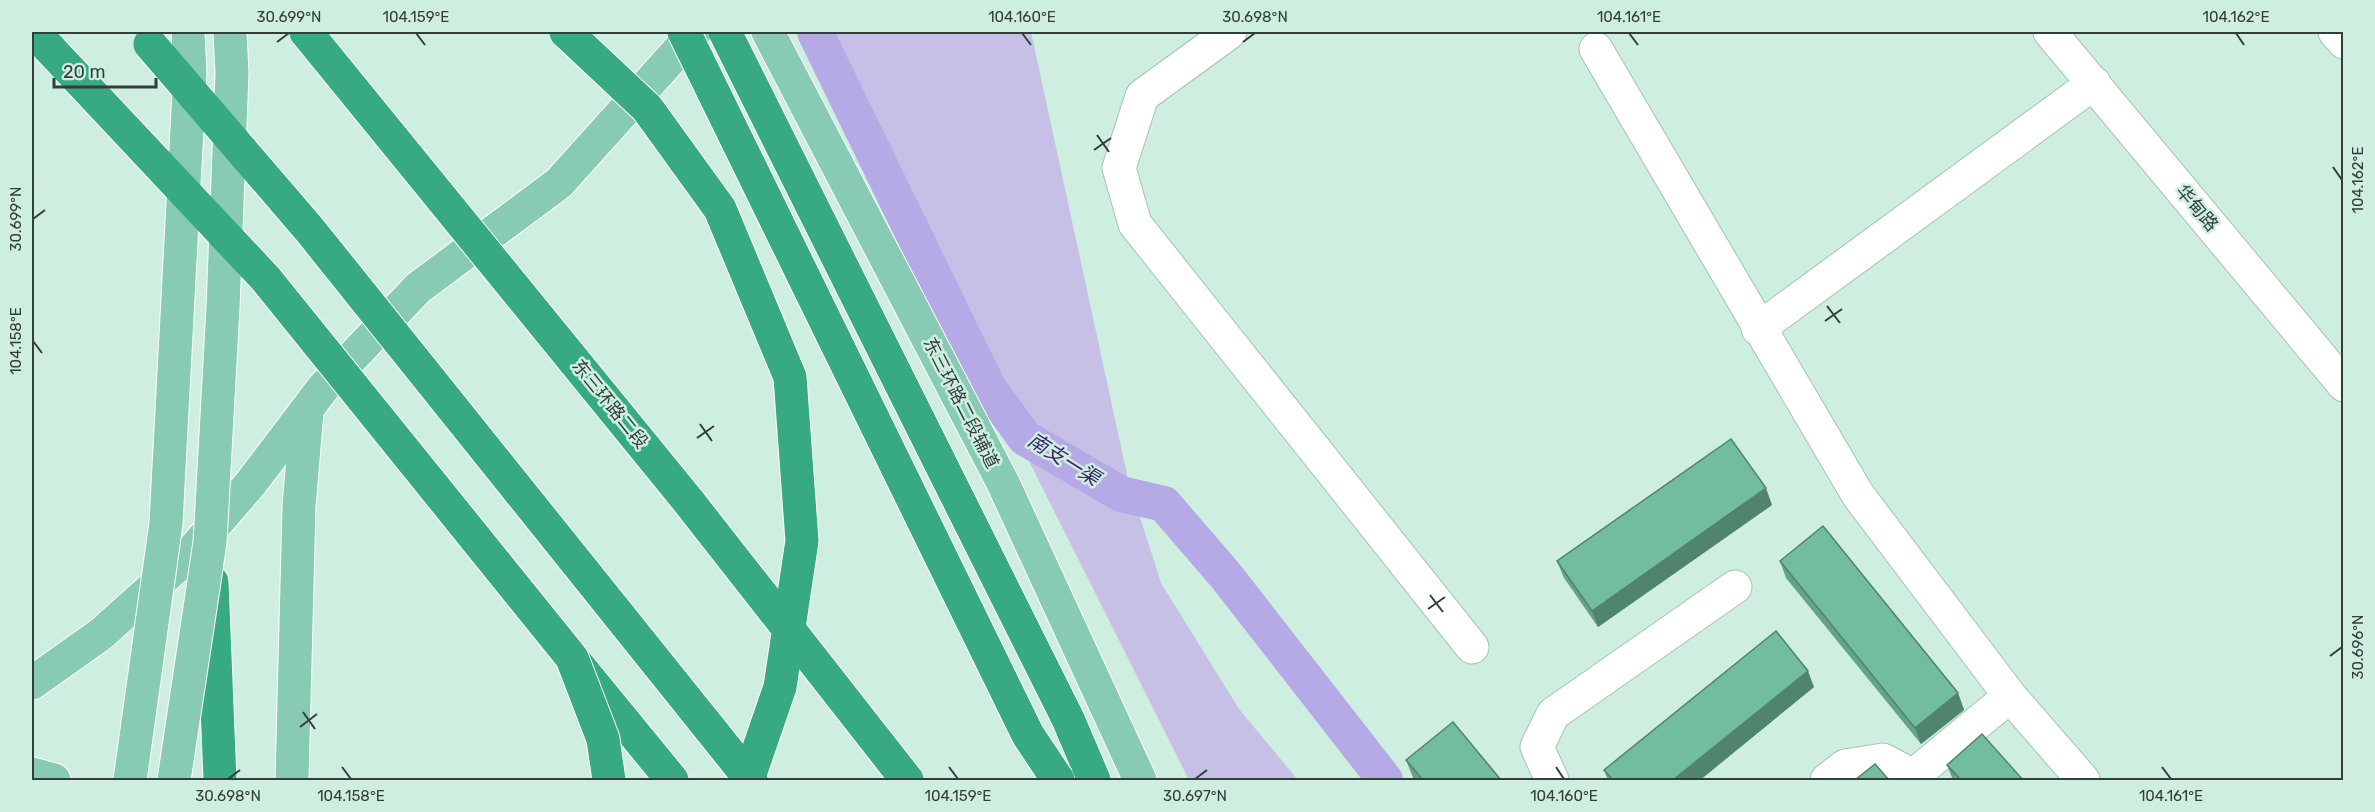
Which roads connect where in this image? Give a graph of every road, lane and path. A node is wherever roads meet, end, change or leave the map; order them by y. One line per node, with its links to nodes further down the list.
1 (34, 32): 23 (highway, bridge)
2 (188, 32): 29 (main road, bridge)
3 (230, 32): 20 (main road, bridge)
4 (306, 32): 36 (highway, 东三环路二段, bridge)
5 (566, 32): 35 (highway, bridge)
6 (684, 32): 37 (highway, bridge)
7 (695, 32): 19 (main road)
8 (725, 32): 38 (highway)
9 (768, 32): 39 (main road, 东三环路二段辅道)
10 (1230, 32): 22 (street)
11 (2050, 32): 16 (street, 华甸路)
12 (2335, 32): 14 (street)
13 (145, 38): 35 (highway, bridge)
14 (2343, 42)
15 (1596, 49): 17 (street)
16 (2094, 83): 17 (street); 18 (street, 华甸路)
17 (1758, 329): 25 (street)
18 (2343, 385)
19 (307, 412): 24 (main road); 32 (main road)
20 (210, 542): 30 (main road, bridge); 31 (highway, bridge)
21 (1735, 587): 40 (street)
22 (1472, 647)
23 (572, 658): 33 (highway, bridge); 34 (highway)
24 (32, 682)
25 (2010, 696): 27 (street); 42 (street)
26 (32, 774): 28 (main road)
27 (1914, 778): 41 (street)
28 (54, 780)
29 (130, 780)
30 (174, 780)
31 (220, 780)
32 (292, 780)
33 (609, 780)
34 (672, 780)
35 (749, 780)
36 (907, 780)
37 (1058, 780)
38 (1094, 780)
39 (1140, 780)
40 (1552, 780)
41 (1827, 780)
42 (2083, 780)

